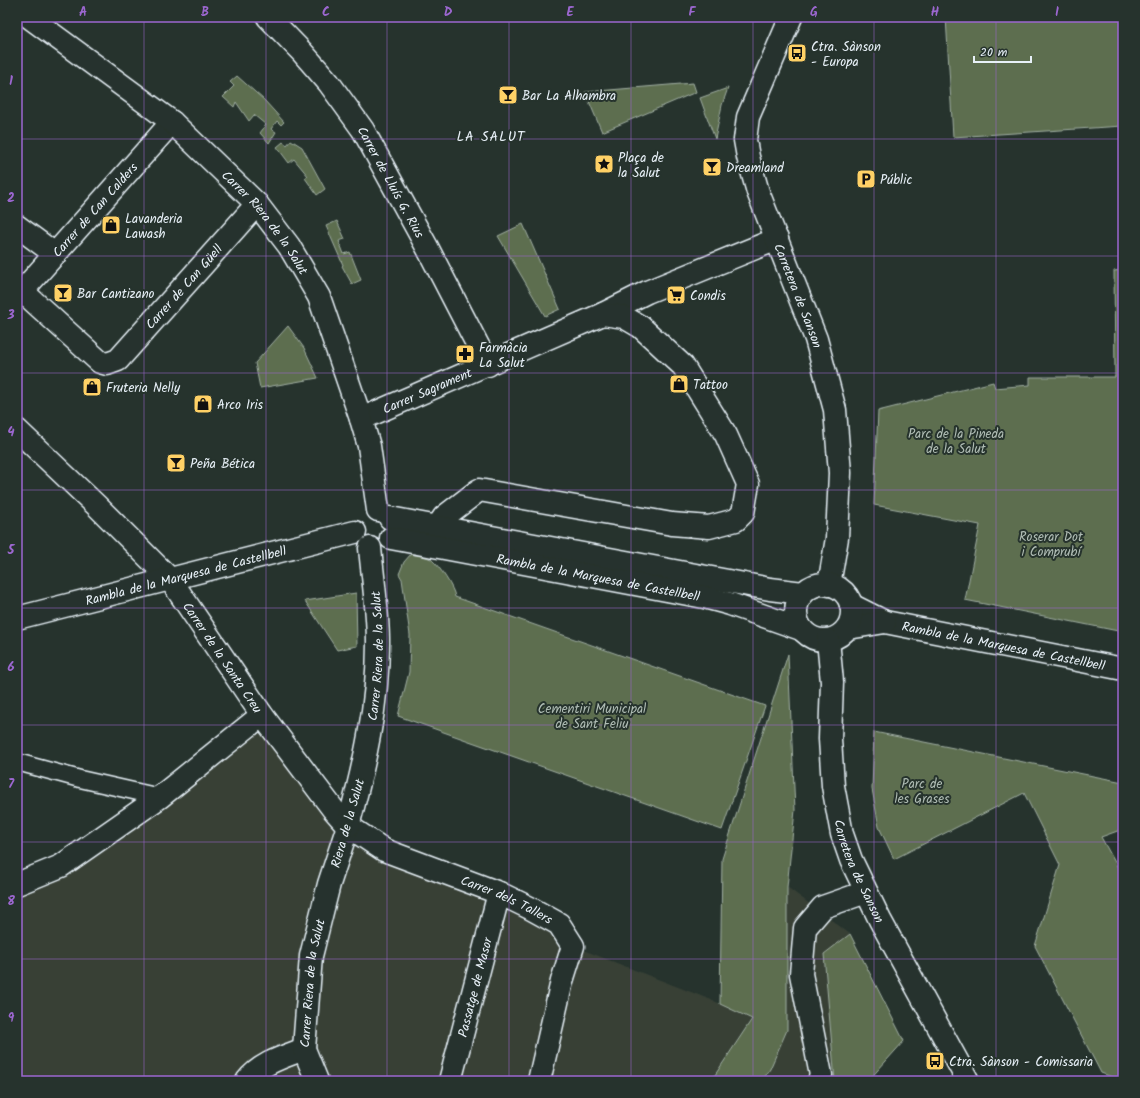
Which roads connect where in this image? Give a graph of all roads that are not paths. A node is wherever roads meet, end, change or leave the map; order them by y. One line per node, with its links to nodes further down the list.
1 (29, 17): 4 (street, Carrer Riera de la Salut)
2 (268, 17): 11 (street, Carrer de Lluís G. Rius)
3 (792, 17): 7 (street, Carretera de Sanson)
4 (172, 122): 5 (street, Carrer Riera de la Salut); 8 (street, Carrer de Can Calders)
5 (257, 204): 9 (street, Carrer de Can Güell); 12 (street, Carrer Riera de la Salut)
6 (17, 226): 8 (street)
7 (777, 239): 10 (street, Carrer Sagrament); 19 (street, Carretera de Sanson)
8 (55, 254): 9 (street, Carrer de Can Calders)
9 (19, 294)
10 (603, 314): 11 (street, Carrer Sagrament); 15 (street)
11 (488, 365): 12 (street, Carrer Sagrament)
12 (362, 419): 14 (street, Carrer Riera de la Salut)
13 (21, 438): 18 (street, Carrer de la Santa Creu)
14 (387, 522): 15 (street, Rambla de la Marquesa de Castellbell); 16 (street); 17 (street); 25 (street, Rambla de la Marquesa de Castellbell)
15 (437, 527): 20 (street, Rambla de la Marquesa de Castellbell)
16 (355, 532): 17 (street); 18 (street, Rambla de la Marquesa de Castellbell)
17 (370, 548): 30 (street, Carrer Riera de la Salut)
18 (170, 579): 22 (street, Rambla de la Marquesa de Castellbell); 28 (street, Carrer de la Santa Creu)
19 (829, 585): 20 (street); 21 (street)
20 (803, 593): 25 (street)
21 (851, 605): 23 (street, Rambla de la Marquesa de Castellbell); 24 (street)
22 (17, 618)
23 (885, 622): 24 (street, Rambla de la Marquesa de Castellbell); 27 (street, Rambla de la Marquesa de Castellbell)
24 (848, 628): 26 (street)
25 (802, 629): 26 (street)
26 (828, 640): 35 (street, Carretera de Sanson)
27 (1123, 669)
28 (262, 716): 31 (street); 32 (street, Carrer de la Santa Creu)
29 (17, 762): 31 (street)
30 (364, 762): 32 (street, Riera de la Salut)
31 (160, 797): 33 (street)
32 (348, 826): 34 (street, Riera de la Salut); 36 (street, Carrer dels Tallers)
33 (17, 884)
34 (329, 884): 37 (street, Carrer Riera de la Salut)
35 (866, 892): 42 (street); 43 (street, Carretera de Sanson)
36 (499, 893): 40 (street, Passatge de Masor); 41 (street, Carrer dels Tallers)
37 (304, 1049): 38 (street); 39 (street, Carrer Riera de la Salut)
38 (247, 1081)
39 (317, 1081)
40 (450, 1081)
41 (539, 1081)
42 (819, 1081)
43 (968, 1081)

